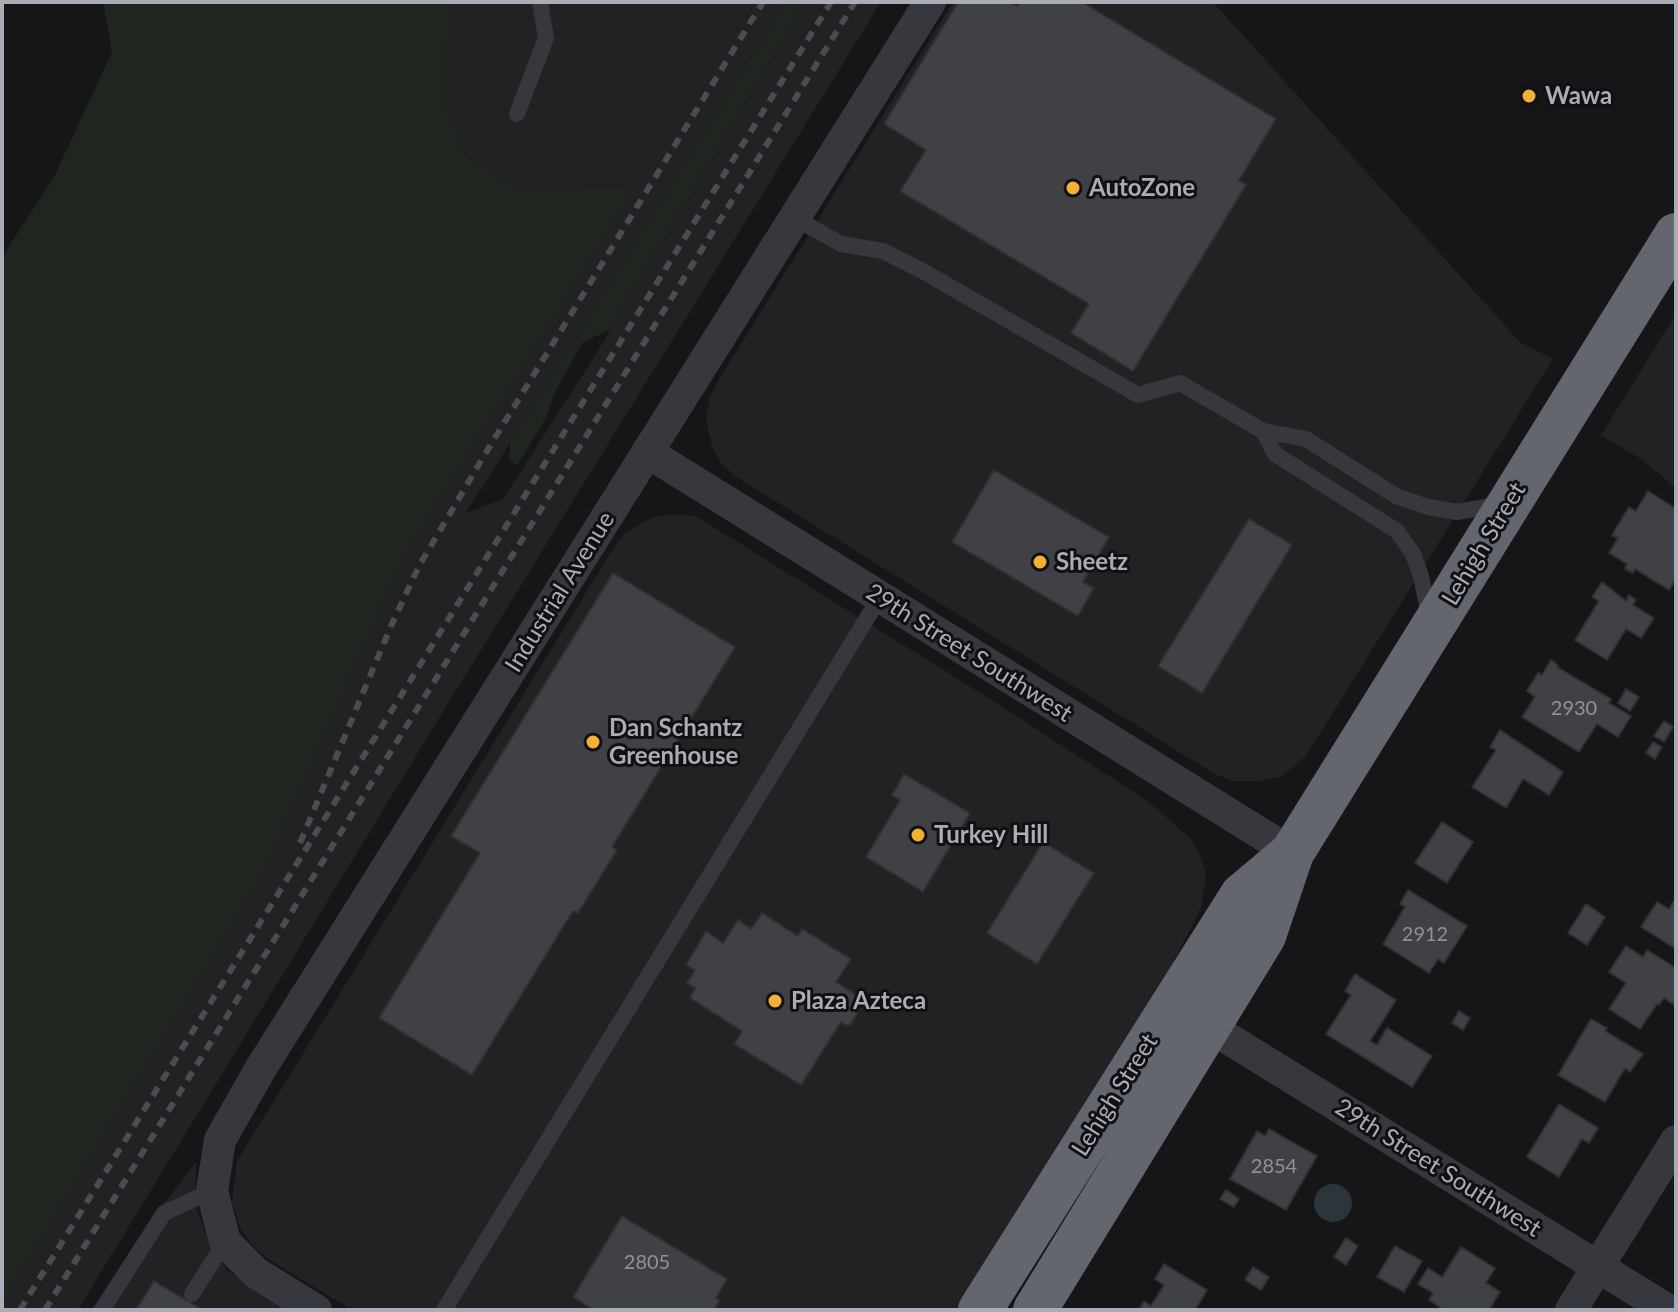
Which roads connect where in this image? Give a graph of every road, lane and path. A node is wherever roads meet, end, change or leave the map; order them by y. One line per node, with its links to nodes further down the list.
1 (540, 2): 3 (lane)
2 (930, 2): 4 (street, Industrial Avenue)
3 (517, 114)
4 (795, 218): 6 (lane); 7 (street, Industrial Avenue)
5 (1676, 235): 8 (highway, Lehigh Street)
6 (1263, 431): 8 (lane); 10 (lane)
7 (647, 452): 9 (street, 29th Street Southwest); 14 (street, Industrial Avenue)
8 (1510, 501): 10 (highway, Lehigh Street)
9 (880, 597): 11 (street, 29th Street Southwest); 20 (lane)
10 (1432, 629): 11 (highway, Lehigh Street)
11 (1292, 853): 12 (highway, Lehigh Street); 21 (highway, Lehigh Street)
12 (1208, 1026): 16 (street, 29th Street Southwest); 22 (highway, Lehigh Street)
13 (1676, 1141): 16 (street)
14 (212, 1191): 15 (street); 18 (lane)
15 (225, 1242): 17 (lane); 19 (street)
16 (1598, 1267): 23 (street); 24 (street, 29th Street Southwest)
17 (192, 1294)
18 (102, 1310)
19 (316, 1310)
20 (444, 1310)
21 (980, 1310)
22 (1035, 1310)
23 (1571, 1310)
24 (1668, 1310)

